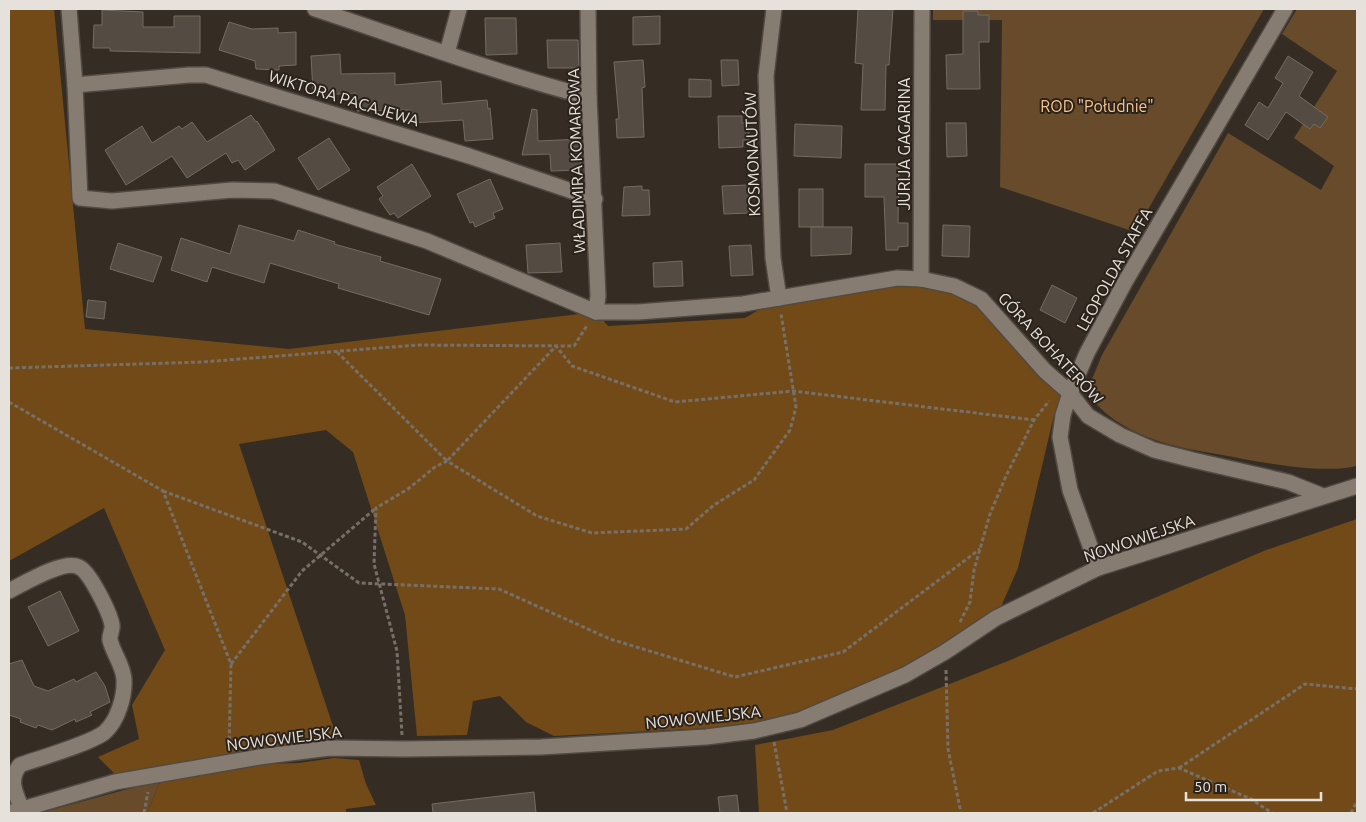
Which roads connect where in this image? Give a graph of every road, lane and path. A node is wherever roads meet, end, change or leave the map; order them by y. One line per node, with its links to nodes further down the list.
1 (69, 9): 9 (street)
2 (315, 9): 8 (street)
3 (459, 9): 8 (street)
4 (588, 9): 10 (street, WŁADIMIRA KOMAROWA)
5 (774, 9): 13 (street, KOSMONAUTÓW)
6 (922, 9): 12 (street, JURIJA GAGARINA)
7 (1285, 9): 19 (street, LEOPOLDA STAFFA)
8 (447, 53): 10 (street)
9 (76, 85): 11 (street, WIKTORA PACAJEWA); 14 (street)
10 (590, 97): 11 (street, WŁADIMIRA KOMAROWA)
11 (595, 199): 14 (street, WŁADIMIRA KOMAROWA)
12 (921, 279): 13 (street, GÓRA BOHATERÓW); 19 (street, GÓRA BOHATERÓW)
13 (779, 298): 14 (street, GÓRA BOHATERÓW); 18 (path)
14 (596, 312): 15 (path)
15 (556, 346): 16 (path); 18 (path); 22 (path)
16 (337, 352): 17 (path); 22 (path)
17 (9, 368)
18 (793, 391): 21 (path); 22 (path)
19 (1070, 393): 21 (path); 25 (street, GÓRA BOHATERÓW); 29 (street, LEOPOLDA STAFFA)
20 (9, 402): 24 (path)
21 (1034, 420): 27 (path)
22 (447, 461): 26 (path)
23 (1357, 486): 25 (street, NOWOWIEJSKA)
24 (163, 491): 28 (path); 34 (path)
25 (1323, 496): 29 (street, NOWOWIEJSKA)
26 (376, 508): 28 (path); 30 (path)
27 (980, 549): 30 (path); 32 (path)
28 (320, 555): 30 (path); 34 (path)
29 (1098, 568): 33 (street, NOWOWIEJSKA)
30 (380, 584): 37 (path)
31 (9, 591): 41 (street)
32 (958, 627)
33 (945, 652): 36 (street, NOWOWIEJSKA); 43 (path)
34 (231, 664): 38 (path)
35 (1357, 689): 39 (path)
36 (771, 727): 37 (street, NOWOWIEJSKA); 42 (path)
37 (405, 749): 38 (street, NOWOWIEJSKA)
38 (229, 762): 41 (street, NOWOWIEJSKA)
39 (1179, 768): 44 (path); 45 (path)
40 (1357, 801): 46 (path)
41 (15, 811)
42 (787, 813)
43 (961, 813)
44 (1093, 813)
45 (1272, 813)
46 (1351, 813)

